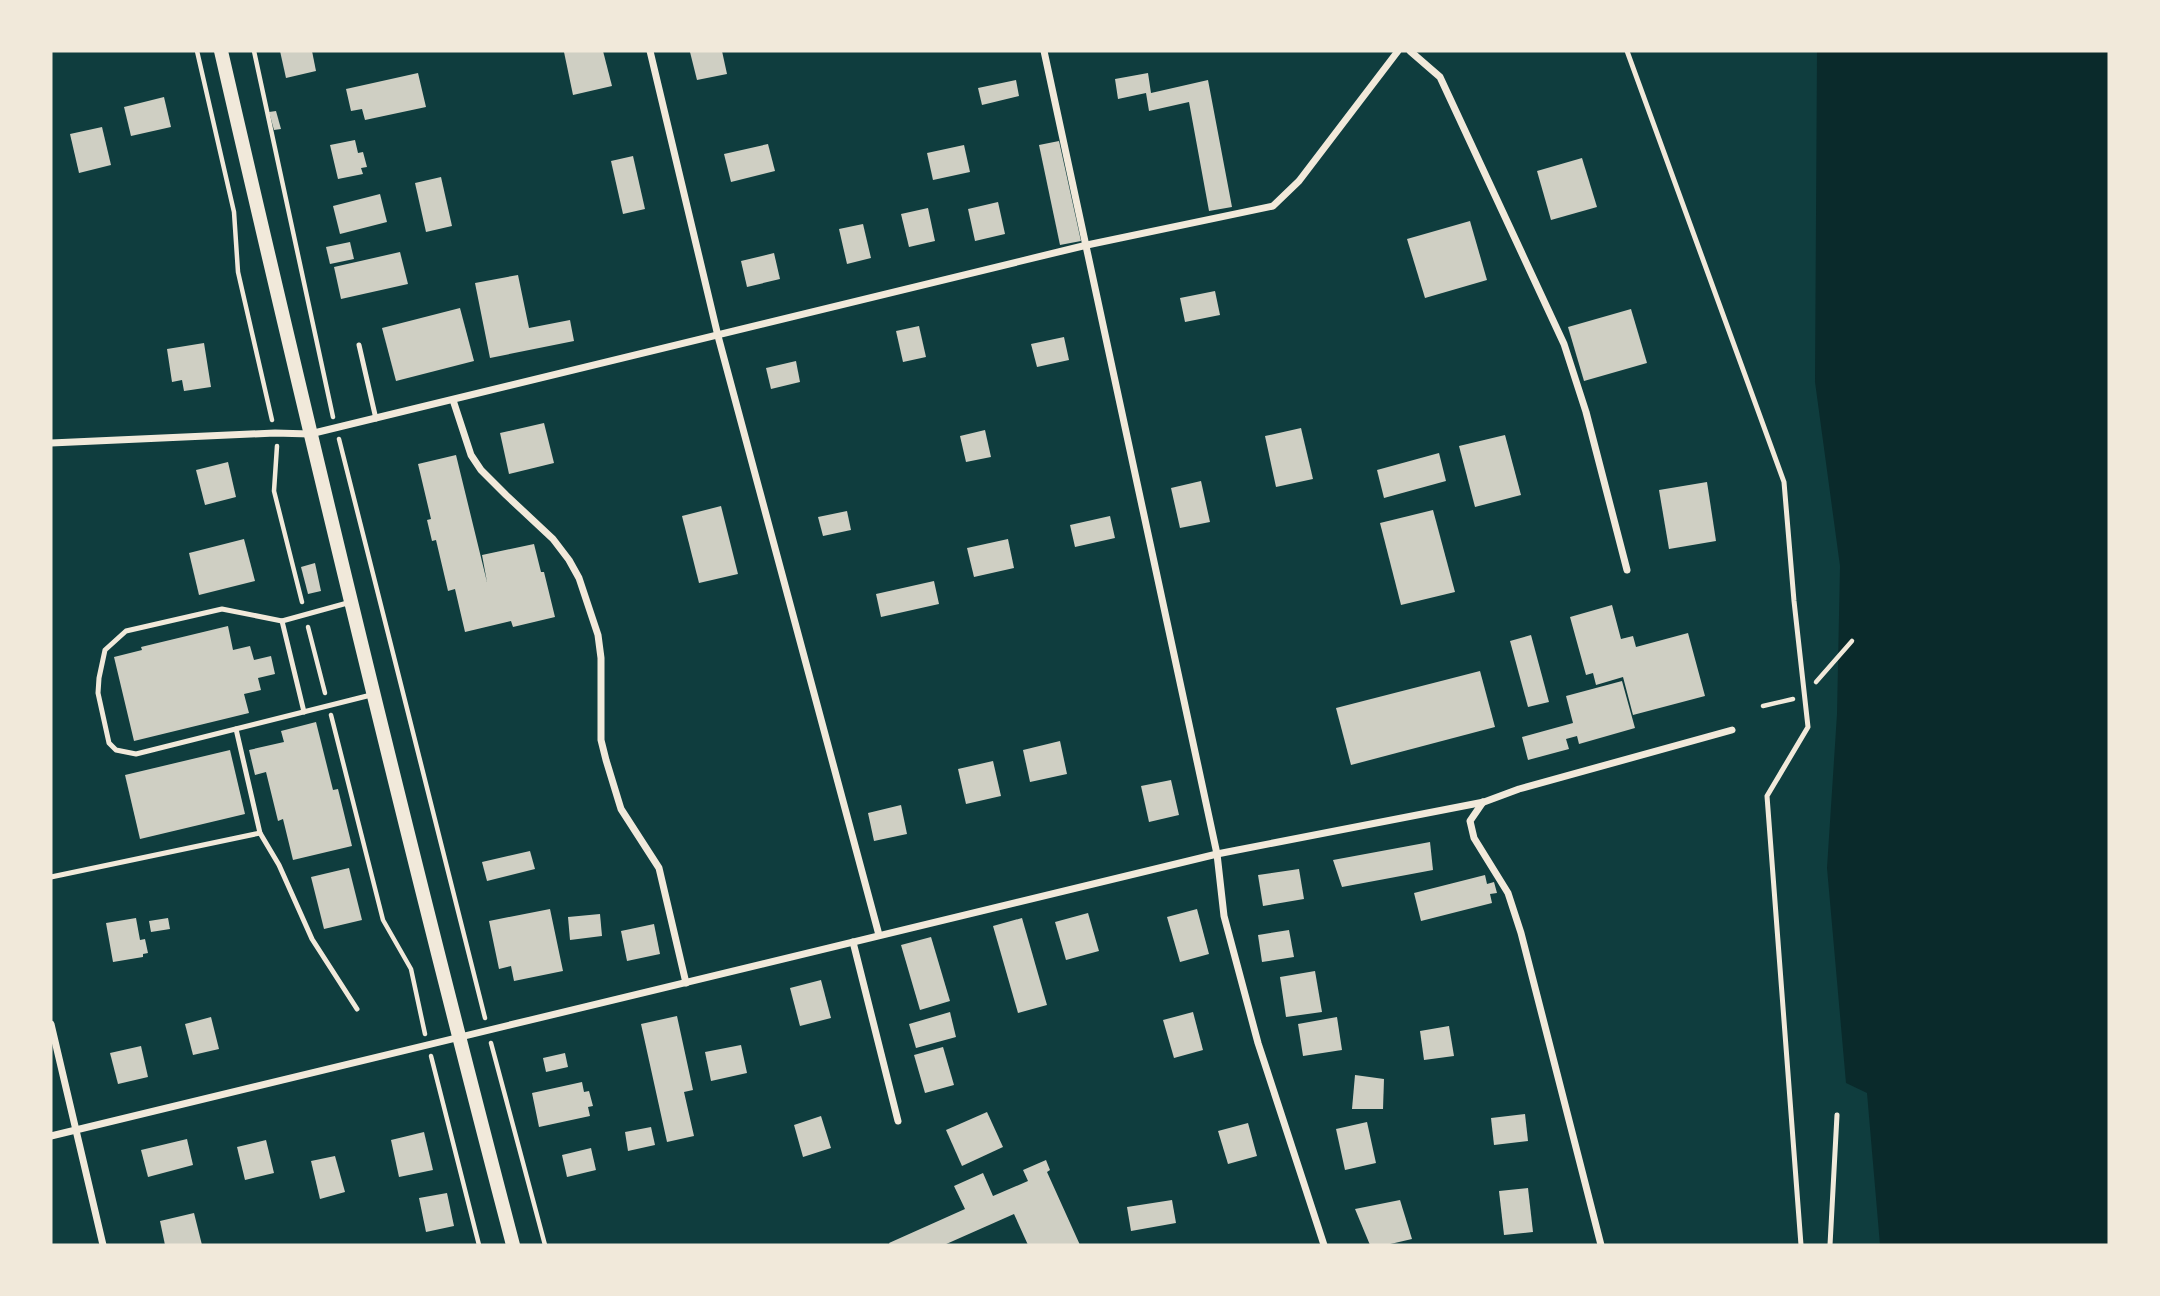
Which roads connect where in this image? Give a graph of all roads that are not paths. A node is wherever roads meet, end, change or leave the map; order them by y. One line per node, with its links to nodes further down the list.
1 (221, 51): 12 (main road)
2 (650, 51): 8 (street)
3 (1044, 51): 7 (street)
4 (1398, 51): 7 (street)
5 (1410, 51): 14 (street)
6 (1627, 51): 39 (lane)
7 (1087, 245): 8 (street); 23 (street)
8 (718, 336): 10 (street); 25 (street)
9 (359, 345): 11 (lane)
10 (453, 400): 11 (street); 27 (street)
11 (376, 419): 12 (street)
12 (310, 434): 13 (street); 15 (main road)
13 (51, 443)
14 (1627, 570)
15 (351, 602): 16 (lane); 17 (main road)
16 (282, 621): 18 (lane); 19 (lane)
17 (374, 694): 18 (lane); 30 (main road)
18 (304, 712): 19 (lane)
19 (236, 729): 22 (lane)
20 (1732, 730): 21 (street)
21 (1484, 802): 23 (street); 38 (street)
22 (260, 833): 24 (lane); 28 (lane)
23 (1217, 854): 25 (street); 37 (street)
24 (51, 877)
25 (880, 935): 26 (street)
26 (853, 942): 27 (street); 32 (street)
27 (685, 983): 30 (street)
28 (357, 1009)
29 (51, 1024): 33 (street)
30 (459, 1039): 33 (street); 36 (main road)
31 (1837, 1115): 40 (lane)
32 (898, 1121)
33 (75, 1130): 34 (street); 35 (street)
34 (51, 1136)
35 (103, 1245)
36 (513, 1245)
37 (1324, 1245)
38 (1601, 1245)
39 (1801, 1245)
40 (1830, 1245)

